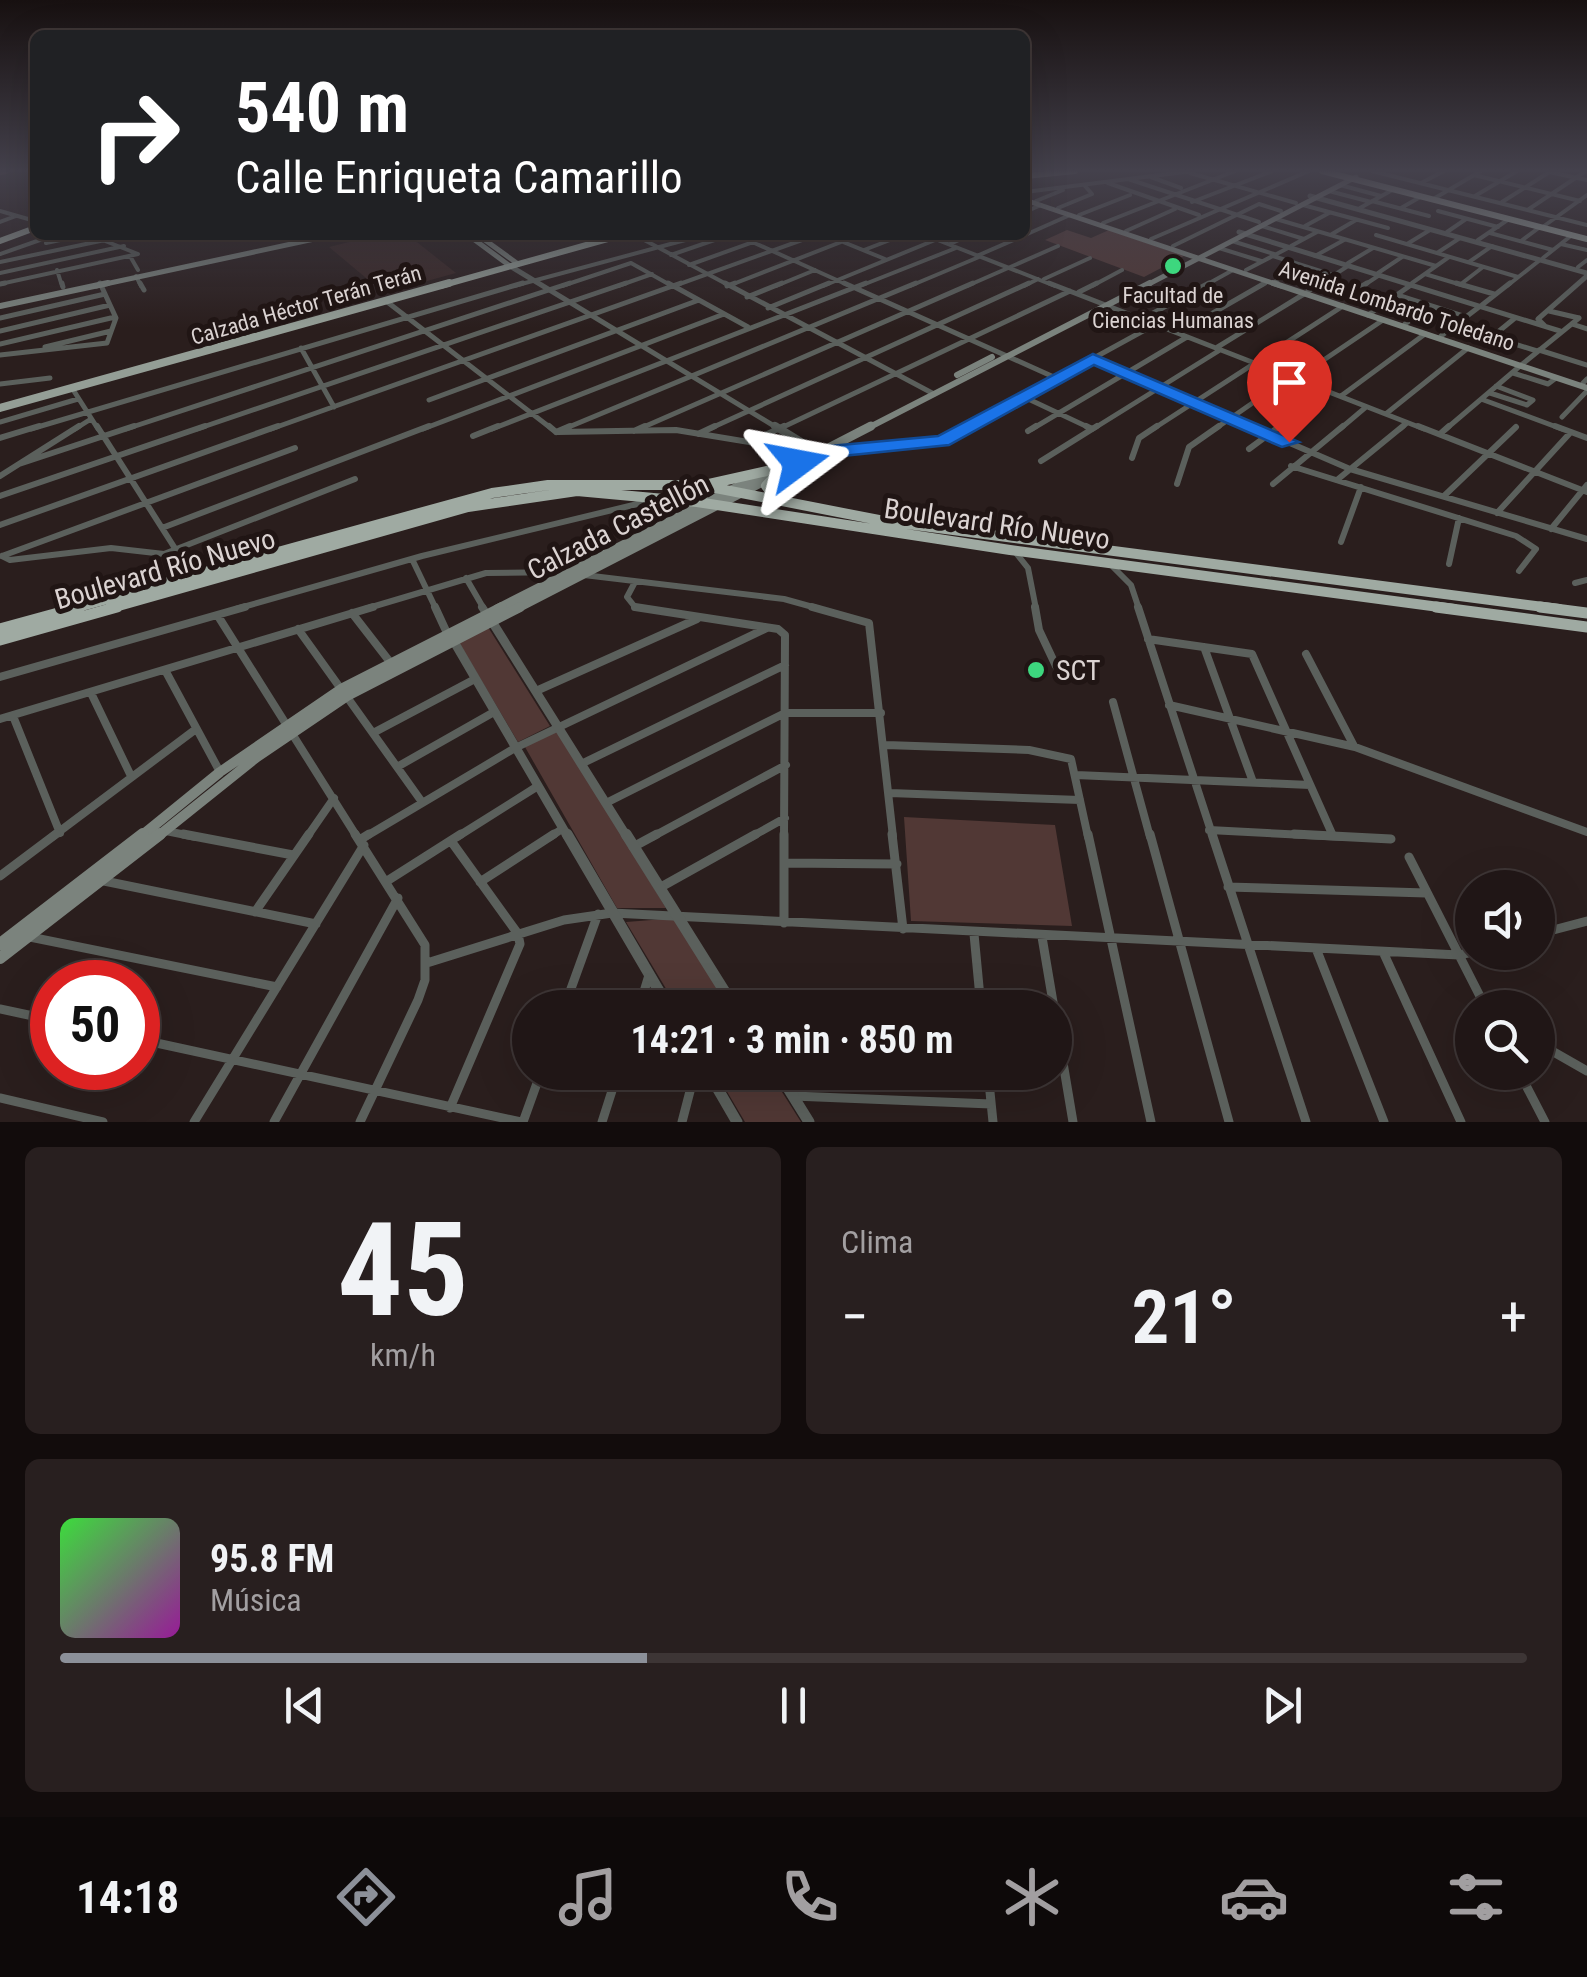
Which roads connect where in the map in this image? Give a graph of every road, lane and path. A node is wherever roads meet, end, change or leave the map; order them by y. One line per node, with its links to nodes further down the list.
1 (1051, 223): 29 (street)
2 (1098, 223): 22 (main road)
3 (1099, 223): 22 (main road)
4 (1106, 223): 22 (street)
5 (1147, 223): 34 (street)
6 (1185, 223): 44 (street)
7 (1220, 223): 80 (street)
8 (1291, 223): 25 (street)
9 (1310, 223): 25 (street)
10 (1351, 223): 37 (street)
11 (1370, 223): 28 (street)
12 (1396, 223): 28 (street)
13 (1408, 223): 30 (street)
14 (1460, 223): 32 (street)
15 (1484, 223): 26 (street)
16 (1503, 223): 26 (street)
17 (1530, 223): 24 (main road)
18 (1532, 223): 24 (main road)
19 (1546, 223): 24 (street)
20 (1261, 224): 35 (main road, Calzada Castellón); 41 (street)
21 (1417, 224): 32 (street)
22 (1103, 225): 34 (main road)
23 (30, 226): 40 (main road)
24 (1542, 226): 39 (main road); 43 (main road); 70 (street)
25 (1303, 227): 31 (street)
26 (1498, 227): 36 (street)
27 (1030, 228): 29 (street)
28 (1388, 228): 38 (street)
29 (1036, 230): 33 (street)
30 (1430, 230): 42 (street); 75 (street)
31 (1318, 231): 37 (street); 41 (street)
32 (1447, 232): 67 (street)
33 (1030, 233)
34 (1128, 233): 44 (main road, Avenida Lombardo Toledano); 101 (main road, Avenida Lombardo Toledano)
35 (1244, 233): 69 (main road, Calzada Castellón); 82 (street); 101 (main road, Calzada Castellón)
36 (1490, 233): 67 (street); 70 (street)
37 (1331, 235): 45 (street)
38 (1376, 235): 74 (street); 75 (street)
39 (1572, 235): 43 (main road); 76 (street)
40 (0, 238)
41 (1304, 238): 82 (street)
42 (1460, 238): 81 (street); 92 (street)
43 (1587, 238)
44 (1151, 239): 80 (main road, Avenida Lombardo Toledano)
45 (1345, 239): 74 (street); 97 (street)
46 (52, 240): 68 (street)
47 (106, 240): 78 (street); 91 (street)
48 (282, 240): 130 (main road)
49 (307, 240): 130 (main road)
50 (476, 240): 116 (main road)
51 (484, 240): 116 (main road)
52 (592, 240): 116 (main road, Calzada Héctor Terán Terán)
53 (604, 240): 116 (main road, Calzada Héctor Terán Terán)
54 (644, 240): 77 (street)
55 (678, 240): 77 (street)
56 (718, 240): 99 (street)
57 (747, 240): 71 (street)
58 (759, 240): 71 (street)
59 (803, 240): 90 (street)
60 (837, 240): 72 (street)
61 (847, 240): 72 (street)
62 (890, 240): 87 (street)
63 (934, 240): 108 (street)
64 (939, 240): 73 (street)
65 (958, 240): 73 (street)
66 (1014, 240): 100 (street)
67 (1478, 240): 94 (street)
68 (45, 241): 86 (street); 91 (street)
69 (1232, 241): 85 (main road, Calzada Castellón); 96 (street)
70 (1520, 241): 88 (street)
71 (753, 242): 90 (street); 117 (street)
72 (842, 242): 87 (street); 107 (street)
73 (949, 244): 84 (street)
74 (1362, 244): 83 (street)
75 (1407, 244): 92 (street)
76 (1562, 244): 88 (street); 89 (street)
77 (652, 245): 95 (street); 99 (street)
78 (124, 246): 98 (street); 110 (street)
79 (1058, 246): 122 (street)
80 (1173, 246): 101 (main road, Avenida Lombardo Toledano)
81 (1492, 246): 94 (street); 113 (street)
82 (1290, 247): 96 (street); 97 (street)
83 (1374, 247): 102 (street); 119 (street)
84 (957, 248): 100 (street); 151 (street)
85 (1219, 248): 101 (main road, Calzada Castellón); 112 (street)
86 (14, 249): 93 (street); 104 (street)
87 (864, 250): 108 (street)
88 (1553, 250): 106 (street)
89 (1587, 250)
90 (773, 251): 107 (street); 136 (street)
91 (50, 252): 104 (street); 110 (street)
92 (1437, 253): 103 (street)
93 (0, 254)
94 (1523, 254): 106 (street)
95 (616, 255): 114 (street); 138 (street)
96 (1274, 255): 112 (street); 118 (street)
97 (1317, 255): 119 (street)
98 (130, 256): 115 (street); 130 (street)
99 (670, 256): 117 (street)
100 (979, 256): 122 (street); 162 (street)
101 (1198, 256): 126 (main road, Avenida Lombardo Toledano); 127 (main road, Avenida Lombardo Toledano); 168 (main road, Calzada Castellón)
102 (1403, 256): 120 (street); 133 (street)
103 (1450, 256): 113 (street); 120 (street)
104 (17, 258): 111 (street)
105 (1090, 258): 140 (street)
106 (1542, 259): 123 (street); 137 (street); 141 (street)
107 (794, 260): 124 (street); 149 (street)
108 (886, 260): 139 (street)
109 (1587, 260): 123 (street)
110 (54, 261): 128 (street); 129 (street)
111 (0, 262)
112 (1262, 262): 127 (street)
113 (1469, 262): 121 (street)
114 (631, 263): 131 (street); 153 (street)
115 (94, 264): 128 (street); 142 (street)
116 (514, 265): 138 (street); 164 (main road, Calzada Héctor Terán Terán); 257 (main road, Calzada Héctor Terán Terán)
117 (689, 265): 136 (street)
118 (1304, 265): 132 (street); 143 (street)
119 (1348, 265): 132 (street); 133 (street)
120 (1436, 266): 134 (street)
121 (1484, 266): 137 (street); 147 (street)
122 (1010, 267): 140 (street); 174 (street)
123 (1578, 268): 141 (street)
124 (816, 269): 139 (street); 161 (street)
125 (1122, 270): 155 (street)
126 (1233, 270): 143 (main road, Avenida Lombardo Toledano); 187 (street)
127 (1246, 270): 143 (main road, Avenida Lombardo Toledano)
128 (58, 272): 145 (street); 150 (street)
129 (0, 273)
130 (137, 273): 135 (main road); 142 (main road); 154 (street)
131 (652, 274): 148 (street); 165 (street)
132 (1333, 274): 144 (street)
133 (1378, 274): 146 (street); 157 (street)
134 (1425, 274): 146 (street); 147 (street)
135 (118, 275): 142 (main road); 152 (main road)
136 (707, 275): 148 (street); 149 (street)
137 (1518, 276): 160 (street)
138 (536, 279): 153 (street); 184 (street)
139 (839, 279): 151 (street); 173 (street)
140 (1041, 279): 155 (street); 194 (street)
141 (1586, 279): 175 (street); 176 (street)
142 (100, 281): 150 (main road); 152 (main road); 158 (street)
143 (1272, 281): 156 (main road, Avenida Lombardo Toledano); 204 (street)
144 (1322, 282): 156 (street); 157 (street)
145 (0, 284)
146 (1412, 284): 159 (street); 172 (street)
147 (1460, 284): 160 (street)
148 (674, 286): 163 (street); 179 (street)
149 (727, 286): 161 (street)
150 (63, 287): 167 (main road)
151 (857, 287): 162 (street); 180 (street)
152 (75, 288): 167 (main road)
153 (552, 289): 165 (street); 199 (street)
154 (144, 290)
155 (1074, 292): 168 (street); 209 (street)
156 (1306, 292): 170 (main road, Avenida Lombardo Toledano); 178 (main road, Avenida Lombardo Toledano); 216 (street)
157 (1353, 292): 166 (street)
158 (105, 294): 169 (street); 183 (street)
159 (1397, 295): 166 (street); 171 (street)
160 (1495, 295): 172 (street)
161 (747, 296): 173 (street)
162 (880, 298): 174 (street); 197 (street)
163 (700, 300): 177 (street); 200 (street)
164 (386, 301): 184 (street); 244 (main road, Calzada Héctor Terán Terán)
165 (572, 302): 179 (street); 213 (street)
166 (1386, 302): 178 (street)
167 (0, 303)
168 (1104, 304): 187 (street); 219 (main road, Calzada Castellón)
169 (110, 305): 181 (street); 202 (street)
170 (1343, 306): 178 (main road, Avenida Lombardo Toledano); 225 (street)
171 (1430, 306): 182 (street); 192 (street)
172 (1480, 306): 182 (street); 185 (street); 188 (street)
173 (768, 308): 180 (street)
174 (908, 311): 194 (street); 212 (street)
175 (1548, 311): 176 (street); 188 (street)
176 (1558, 312): 186 (street)
177 (724, 314): 196 (street); 211 (street)
178 (1370, 314): 189 (main road, Avenida Lombardo Toledano); 192 (main road, Avenida Lombardo Toledano)
179 (594, 315): 200 (street); 224 (street)
180 (782, 316): 196 (street); 197 (street)
181 (116, 317): 203 (street); 210 (street)
182 (1466, 317): 195 (street)
183 (0, 318)
184 (408, 318): 199 (street); 214 (street)
185 (1515, 318): 201 (street); 208 (street)
186 (1579, 318): 190 (street); 193 (street)
187 (1142, 319): 191 (street)
188 (1538, 319): 201 (street)
189 (1382, 320): 205 (main road, Avenida Lombardo Toledano); 236 (street)
190 (1587, 320)
191 (1155, 324): 204 (street); 223 (street)
192 (1405, 324): 206 (main road, Avenida Lombardo Toledano)
193 (1572, 324): 198 (street); 201 (street)
194 (939, 325): 209 (street); 221 (street)
195 (1455, 325): 206 (street); 208 (street)
196 (749, 327): 222 (street)
197 (807, 329): 212 (street); 232 (street)
198 (1587, 329)
199 (425, 330): 213 (street); 228 (street)
200 (618, 330): 211 (street); 234 (street)
201 (1557, 330): 217 (street)
202 (0, 331)
203 (112, 331): 218 (street); 218 (street)
204 (1178, 333): 207 (street)
205 (1425, 334): 215 (main road, Avenida Lombardo Toledano); 251 (street)
206 (1441, 336): 226 (main road, Avenida Lombardo Toledano)
207 (1188, 337): 216 (street); 230 (street)
208 (1492, 337): 217 (street)
209 (970, 339): 219 (street); 231 (street)
210 (0, 344)
211 (642, 344): 222 (street); 250 (street)
212 (834, 344): 221 (street); 247 (street)
213 (444, 345): 224 (street); 241 (street)
214 (301, 348): 228 (street); 264 (street)
215 (1468, 348): 226 (main road, Avenida Lombardo Toledano); 263 (street)
216 (1218, 349): 225 (street); 243 (street)
217 (1538, 351): 226 (street); 227 (street)
218 (25, 353): 220 (street)
219 (1004, 354): 235 (street); 248 (main road, Calzada Castellón)
220 (0, 355)
221 (864, 358): 231 (street); 260 (street)
222 (666, 359): 232 (street); 261 (street)
223 (1093, 359): 230 (street); 235 (street)
224 (464, 361): 234 (street); 259 (street)
225 (1255, 363): 236 (street); 256 (street)
226 (1522, 364): 229 (street); 237 (main road, Avenida Lombardo Toledano); 240 (main road, Avenida Lombardo Toledano)
227 (1586, 365)
228 (312, 368): 241 (street); 279 (street)
229 (1512, 372): 238 (street); 242 (street)
230 (1126, 373): 243 (street); 262 (street)
231 (896, 374): 248 (street); 270 (street)
232 (693, 376): 247 (street); 274 (street)
233 (50, 378): 239 (street)
234 (487, 378): 250 (street); 255 (street)
235 (1057, 378): 252 (street)
236 (1293, 378): 246 (street); 265 (street)
237 (1556, 378): 238 (street); 240 (main road, Avenida Lombardo Toledano)
238 (1542, 382): 245 (street)
239 (0, 384)
240 (1586, 385): 266 (street)
241 (322, 386): 259 (street); 289 (street)
242 (1496, 386): 249 (street); 249 (street)
243 (1159, 387): 256 (street); 271 (street)
244 (72, 388): 253 (street); 257 (main road, Calzada Héctor Terán Terán)
245 (1553, 389)
246 (1328, 391): 251 (street); 277 (street)
247 (720, 392): 260 (street); 273 (street)
248 (931, 392): 285 (main road, Calzada Castellón)
249 (1489, 392): 254 (street)
250 (508, 395): 261 (street); 316 (street)
251 (1341, 396): 258 (street)
252 (1023, 397): 262 (street); 285 (street)
253 (78, 399): 264 (street); 267 (street)
254 (1480, 399): 275 (street); 278 (street)
255 (429, 400)
256 (1194, 402): 265 (street); 290 (street)
257 (0, 405)
258 (1367, 406): 263 (street); 287 (street)
259 (334, 407): 299 (street)
260 (750, 410): 270 (street); 276 (street)
261 (532, 413): 274 (street); 280 (street)
262 (1058, 413): 271 (street); 272 (street)
263 (1387, 414): 268 (street)
264 (88, 415): 279 (street); 281 (street); 292 (street)
265 (1230, 418): 277 (street); 301 (street)
266 (1562, 418)
267 (0, 422)
268 (1408, 422): 278 (street); 294 (street)
269 (1516, 427): 288 (street)
270 (780, 429): 283 (street); 285 (street)
271 (1092, 429): 291 (street)
272 (1028, 430)
273 (634, 431): 274 (street); 276 (street)
274 (556, 432)
275 (1571, 432): 282 (street); 295 (street)
276 (698, 434): 283 (street)
277 (1269, 434): 286 (street); 287 (street)
278 (1440, 434): 288 (street)
279 (102, 436): 289 (street); 292 (street)
280 (473, 436)
281 (0, 438)
282 (1587, 438)
283 (751, 442): 285 (street)
284 (295, 448): 311 (street)
285 (813, 449): 296 (main road, Calzada Castellón)
286 (1249, 449)
287 (1309, 451): 293 (street); 294 (street)
288 (1488, 453): 295 (street); 309 (street)
289 (115, 457): 299 (street); 307 (street)
290 (1132, 458)
291 (1041, 461)
292 (19, 464): 297 (street)
293 (1291, 466): 300 (street); 302 (street)
294 (1350, 469): 300 (street); 309 (street)
295 (1534, 470): 305 (street); 313 (street)
296 (773, 472): 303 (highway); 306 (main road, Calzada Castellón); 310 (highway)
297 (0, 476)
298 (356, 479): 321 (street)
299 (130, 480): 311 (street); 315 (street)
300 (1337, 480): 304 (street)
301 (1177, 484)
302 (1273, 484)
303 (700, 485): 306 (highway, Boulevard Río Nuevo); 348 (highway, Boulevard Río Nuevo)
304 (1360, 487): 314 (street); 319 (street)
305 (1585, 489): 317 (street)
306 (734, 492): 310 (highway, Boulevard Río Nuevo); 312 (main road, Calzada Castellón)
307 (0, 496)
308 (660, 497): 312 (highway, Boulevard Río Nuevo); 325 (street); 353 (highway, Boulevard Río Nuevo)
309 (1443, 497): 313 (street)
310 (786, 503): 320 (highway, Boulevard Río Nuevo)
311 (146, 504): 316 (street); 323 (street)
312 (710, 504): 322 (highway, Boulevard Río Nuevo); 331 (main road, Calzada Castellón); 332 (main road, Calzada Castellón)
313 (1497, 513): 317 (street)
314 (1459, 518): 327 (street); 330 (street)
315 (0, 525)
316 (162, 528): 321 (street)
317 (1551, 529): 318 (street)
318 (1587, 540)
319 (1340, 542)
320 (1080, 547): 324 (highway); 340 (highway, Boulevard Río Nuevo)
321 (176, 550): 323 (street)
322 (1010, 550): 324 (highway, Boulevard Río Nuevo); 329 (street)
323 (1, 553)
324 (1046, 554): 326 (highway, Boulevard Río Nuevo); 329 (street)
325 (412, 559): 338 (street); 344 (street)
326 (1103, 562): 328 (highway, Boulevard Río Nuevo); 337 (street)
327 (1448, 564)
328 (1154, 568): 337 (street); 341 (highway, Boulevard Río Nuevo)
329 (1029, 570): 359 (street)
330 (1519, 571)
331 (566, 572): 333 (street); 339 (main road, Calzada Castellón)
332 (580, 574): 335 (street); 339 (main road, Calzada Castellón)
333 (466, 578): 338 (street); 345 (street)
334 (1587, 580): 336 (street)
335 (636, 581): 346 (street); 370 (street)
336 (1576, 583)
337 (1131, 585): 352 (street)
338 (425, 590): 342 (street); 351 (street)
339 (540, 590): 345 (main road, Calzada Castellón)
340 (1452, 595): 341 (main road); 343 (highway, Boulevard Río Nuevo)
341 (1399, 602): 347 (highway, Boulevard Río Nuevo)
342 (352, 612): 350 (street); 357 (street)
343 (1587, 612)
344 (218, 616): 355 (street); 361 (street)
345 (486, 616): 351 (main road, Calzada Castellón); 364 (street)
346 (698, 618): 349 (street); 364 (street)
347 (1587, 627)
348 (0, 628)
349 (768, 628): 358 (street); 374 (street)
350 (298, 629): 355 (street); 363 (street)
351 (450, 636): 357 (main road, Calzada Castellón); 362 (street); 363 (main road, Calzada Castellón)
352 (1148, 639): 354 (street); 367 (street)
353 (0, 640)
354 (1203, 646): 372 (street); 377 (street)
355 (237, 648): 360 (street); 376 (street)
356 (1306, 654): 380 (street)
357 (390, 662): 363 (main road, Calzada Castellón)
358 (785, 665): 369 (street); 382 (street)
359 (1056, 666)
360 (165, 670): 365 (street); 375 (street)
361 (0, 678)
362 (475, 679): 368 (street); 378 (street)
363 (344, 692): 376 (main road, Calzada Castellón); 378 (street)
364 (534, 692): 374 (street)
365 (91, 693): 371 (street); 387 (street)
366 (1113, 702): 388 (street)
367 (1169, 705): 372 (street); 389 (street)
368 (494, 712): 381 (street); 384 (street)
369 (785, 712): 370 (street); 383 (street); 397 (street)
370 (881, 713): 379 (street)
371 (13, 716): 373 (street); 403 (street)
372 (1226, 718): 377 (street); 390 (street)
373 (0, 720)
374 (557, 727): 381 (street); 382 (street)
375 (196, 729): 385 (street); 387 (street)
376 (286, 730): 385 (main road, Calzada Castellón); 394 (street); 399 (main road, Calzada Castellón)
377 (1286, 731): 380 (street); 391 (street)
378 (373, 733): 384 (street)
379 (886, 745): 386 (street); 393 (street)
380 (1354, 747): 402 (street)
381 (515, 748): 392 (street); 396 (street)
382 (580, 765): 397 (street)
383 (786, 765): 398 (street); 408 (street)
384 (397, 767): 396 (street)
385 (220, 772): 399 (main road, Calzada Castellón)
386 (1076, 775): 388 (street); 395 (street)
387 (131, 776): 403 (street)
388 (1132, 777): 389 (street); 436 (street)
389 (1194, 780): 390 (street); 401 (street)
390 (1252, 782): 391 (street)
391 (1310, 785): 404 (street)
392 (538, 786): 400 (street); 406 (street)
393 (890, 792): 395 (street); 412 (street)
394 (334, 798): 407 (street); 409 (street)
395 (1080, 800): 434 (street)
396 (422, 802): 407 (street)
397 (605, 803): 408 (street)
398 (785, 818): 411 (street); 418 (street)
399 (160, 828): 409 (street); 414 (main road, Calzada Castellón); 435 (main road, Calzada Castellón)
400 (562, 828): 416 (street); 423 (street)
401 (1210, 830): 404 (street); 417 (street)
402 (1587, 832)
403 (60, 833): 413 (street)
404 (1334, 836): 405 (street)
405 (1391, 839)
406 (451, 841): 415 (street); 416 (street)
407 (362, 842): 415 (street); 427 (street)
408 (633, 847): 418 (street)
409 (293, 855): 421 (street)
410 (1409, 857): 419 (street)
411 (784, 863): 412 (street); 426 (street)
412 (897, 864): 428 (street)
413 (0, 876)
414 (104, 881): 421 (street); 432 (main road, Calzada Castellón)
415 (387, 881): 420 (street)
416 (480, 882): 430 (street)
417 (1228, 887): 419 (street); 437 (street)
418 (660, 888): 424 (street)
419 (1426, 894): 438 (street)
420 (398, 898): 443 (street); 458 (street)
421 (254, 912): 427 (street)
422 (598, 914): 423 (street); 430 (street); 446 (street)
423 (612, 914): 424 (street); 444 (street)
424 (677, 915): 426 (street); 449 (street)
425 (1587, 920): 429 (street)
426 (784, 923): 428 (street)
427 (316, 924): 445 (street)
428 (903, 928): 431 (street)
429 (1555, 929)
430 (518, 934): 443 (street); 471 (street)
431 (974, 934): 433 (street); 450 (street)
432 (30, 937): 442 (main road, Calzada Castellón); 445 (street)
433 (1042, 937): 434 (street); 451 (street)
434 (1114, 940): 436 (street); 483 (street)
435 (0, 944)
436 (1183, 945): 437 (street); 484 (street)
437 (1248, 947): 439 (street); 485 (street)
438 (1455, 948)
439 (1317, 951): 440 (street); 486 (street)
440 (1384, 954): 441 (street); 487 (street)
441 (1455, 956)
442 (0, 958)
443 (426, 962): 459 (street)
444 (649, 974): 447 (street); 448 (street)
445 (277, 987): 456 (street)
446 (571, 990)
447 (644, 990)
448 (658, 990)
449 (724, 990)
450 (980, 990)
451 (1051, 990)
452 (0, 1009): 453 (street)
453 (30, 1015)
454 (160, 1044): 456 (street)
455 (1555, 1053): 457 (street)
456 (232, 1060): 458 (street); 473 (street)
457 (1587, 1071)
458 (300, 1074): 459 (street); 474 (street)
459 (376, 1090): 471 (street); 475 (street)
460 (534, 1090): 476 (street)
461 (612, 1090): 477 (street)
462 (690, 1090): 478 (street)
463 (718, 1090): 479 (street)
464 (789, 1090): 468 (street)
465 (990, 1090): 470 (street)
466 (1068, 1090): 482 (street)
467 (1529, 1090): 488 (street)
468 (793, 1096): 470 (street); 480 (street)
469 (0, 1098): 472 (street)
470 (991, 1104): 481 (street)
471 (450, 1108): 476 (street)
472 (103, 1122)
473 (194, 1122)
474 (274, 1122)
475 (360, 1122)
476 (522, 1122)
477 (602, 1122)
478 (682, 1122)
479 (737, 1122)
480 (810, 1122)
481 (992, 1122)
482 (1073, 1122)
483 (1151, 1122)
484 (1229, 1122)
485 (1306, 1122)
486 (1384, 1122)
487 (1461, 1122)
488 (1545, 1122)

